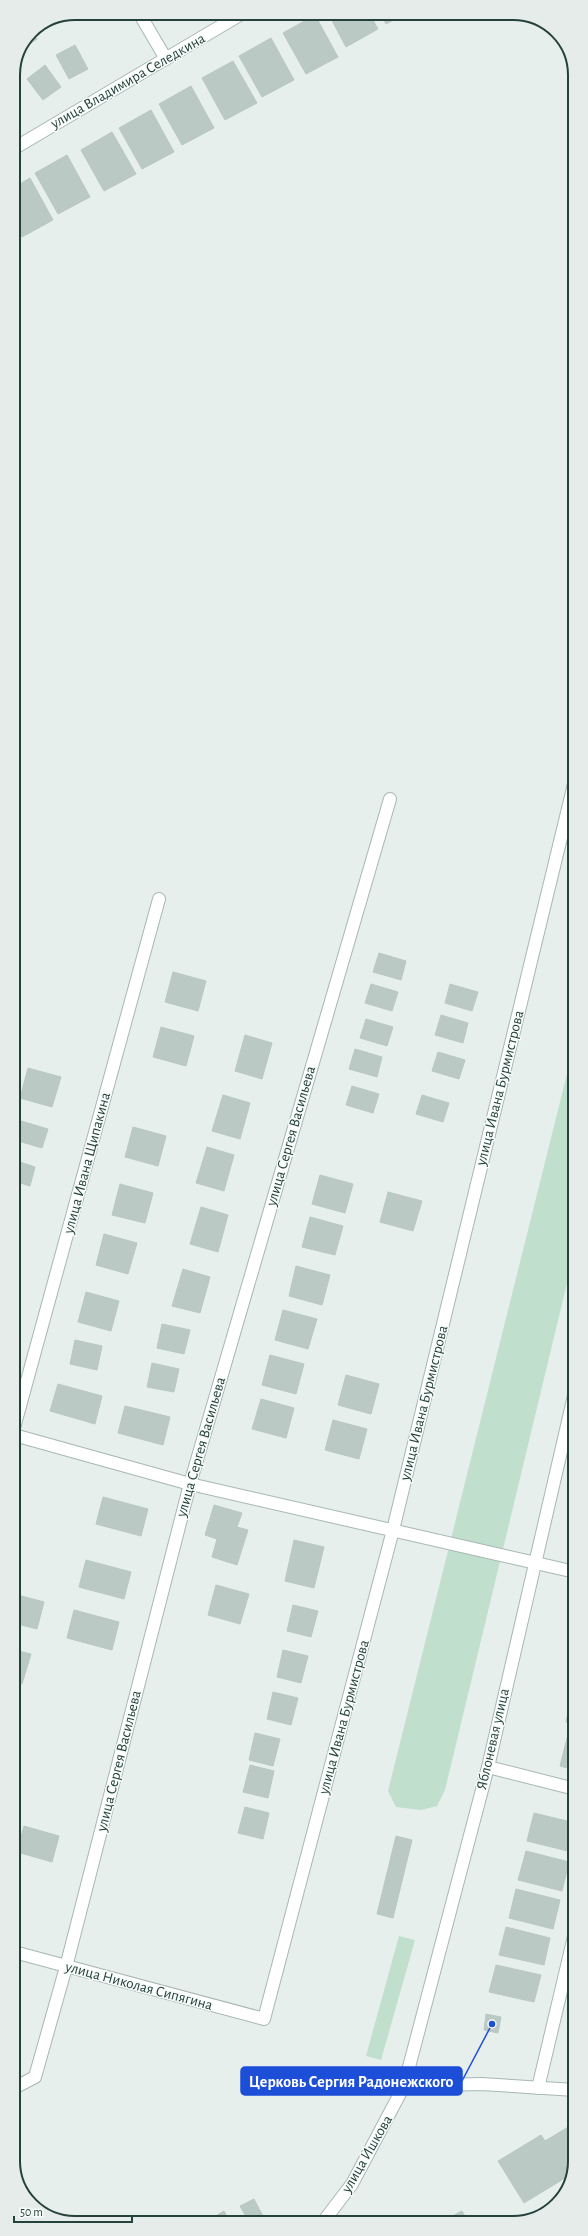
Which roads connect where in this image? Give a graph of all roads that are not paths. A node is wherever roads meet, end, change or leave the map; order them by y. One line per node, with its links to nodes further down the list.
1 (143, 20): 3 (street)
2 (231, 20): 3 (street, улица Владимира Селедкина)
3 (166, 59): 4 (street, улица Владимира Селедкина)
4 (20, 145)
5 (390, 799): 11 (street, улица Сергея Васильева)
6 (568, 809): 12 (street, улица Ивана Бурмистрова)
7 (159, 899): 8 (street, улица Ивана Щипакина)
8 (20, 1406)
9 (568, 1417): 13 (street, Яблоневая улица)
10 (20, 1437): 11 (street)
11 (190, 1484): 12 (street); 19 (street, улица Сергея Васильева)
12 (393, 1530): 13 (street); 20 (street, улица Ивана Бурмистрова)
13 (534, 1562): 14 (street); 15 (street, Яблоневая улица)
14 (568, 1570)
15 (488, 1767): 16 (street); 22 (street, Яблоневая улица)
16 (568, 1787)
17 (20, 1954): 19 (street, улица Николая Сипягина)
18 (568, 1962): 23 (street)
19 (66, 1967): 20 (street, улица Николая Сипягина); 21 (street, улица Сергея Васильева)
20 (264, 2019)
21 (20, 2085)
22 (404, 2086): 23 (street); 25 (street, улица Ишкова)
23 (538, 2088): 24 (street)
24 (568, 2090)
25 (328, 2216)

